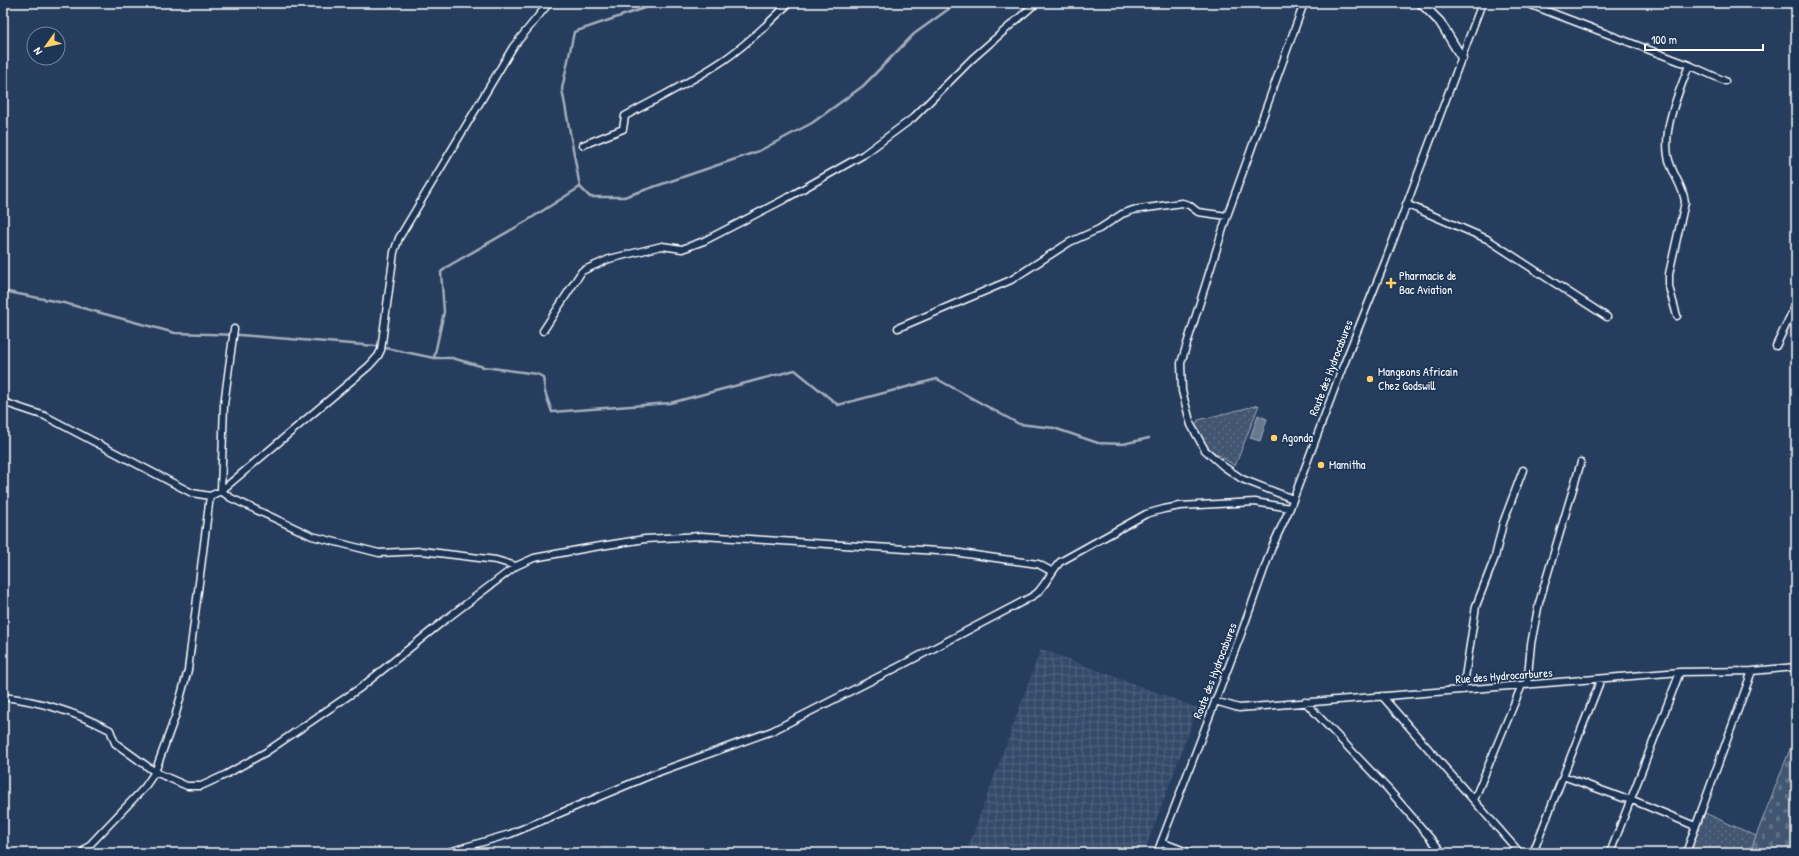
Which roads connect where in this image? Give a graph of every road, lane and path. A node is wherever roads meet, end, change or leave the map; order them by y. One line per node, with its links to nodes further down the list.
1 (549, 3): 24 (street)
2 (789, 3): 11 (street)
3 (1036, 3): 19 (street)
4 (1304, 3): 13 (street)
5 (1421, 3): 8 (street)
6 (1482, 3): 8 (street, Route des Hydrocabures)
7 (1526, 3): 9 (street)
8 (1462, 58): 12 (street, Route des Hydrocabures)
9 (1689, 65): 10 (street); 15 (street)
10 (1724, 81)
11 (583, 145)
12 (1406, 204): 16 (street); 26 (street, Route des Hydrocabures)
13 (1227, 216): 17 (street); 26 (street)
14 (1796, 304): 20 (street)
15 (1677, 316)
16 (1607, 317)
17 (898, 328)
18 (234, 331): 24 (street)
19 (543, 331)
20 (1776, 346)
21 (3, 402): 25 (street)
22 (1581, 462): 34 (street)
23 (1523, 470): 35 (street)
24 (221, 491): 25 (street); 28 (street)
25 (210, 496): 40 (street)
26 (1293, 499): 27 (street, Route des Hydrocabures)
27 (1290, 508): 29 (street); 38 (street, Route des Hydrocabures)
28 (516, 566): 29 (street); 40 (street)
29 (1051, 572): 47 (street)
30 (1796, 667): 31 (street, Rue des Hydrocarbures)
31 (1752, 671): 32 (street, Rue des Hydrocarbures); 44 (street)
32 (1680, 672): 33 (street, Rue des Hydrocarbures); 42 (street)
33 (1601, 679): 34 (street, Rue des Hydrocarbures); 41 (street)
34 (1525, 685): 35 (street, Rue des Hydrocarbures); 43 (street)
35 (1463, 690): 36 (street, Rue des Hydrocarbures)
36 (1382, 696): 39 (street, Rue des Hydrocarbures); 43 (street)
37 (3, 697): 40 (street)
38 (1215, 701): 39 (street, Rue des Hydrocarbures); 45 (street, Route des Hydrocabures)
39 (1305, 702): 50 (street)
40 (155, 772): 46 (street)
41 (1563, 776): 42 (street); 52 (street)
42 (1630, 799): 44 (street); 53 (street)
43 (1474, 800): 51 (street)
44 (1695, 826): 54 (street)
45 (1161, 842): 48 (street, Route des Hydrocabures); 49 (street)
46 (82, 853)
47 (445, 853)
48 (1157, 853)
49 (1190, 853)
50 (1443, 853)
51 (1520, 853)
52 (1533, 853)
53 (1610, 853)
54 (1686, 853)

